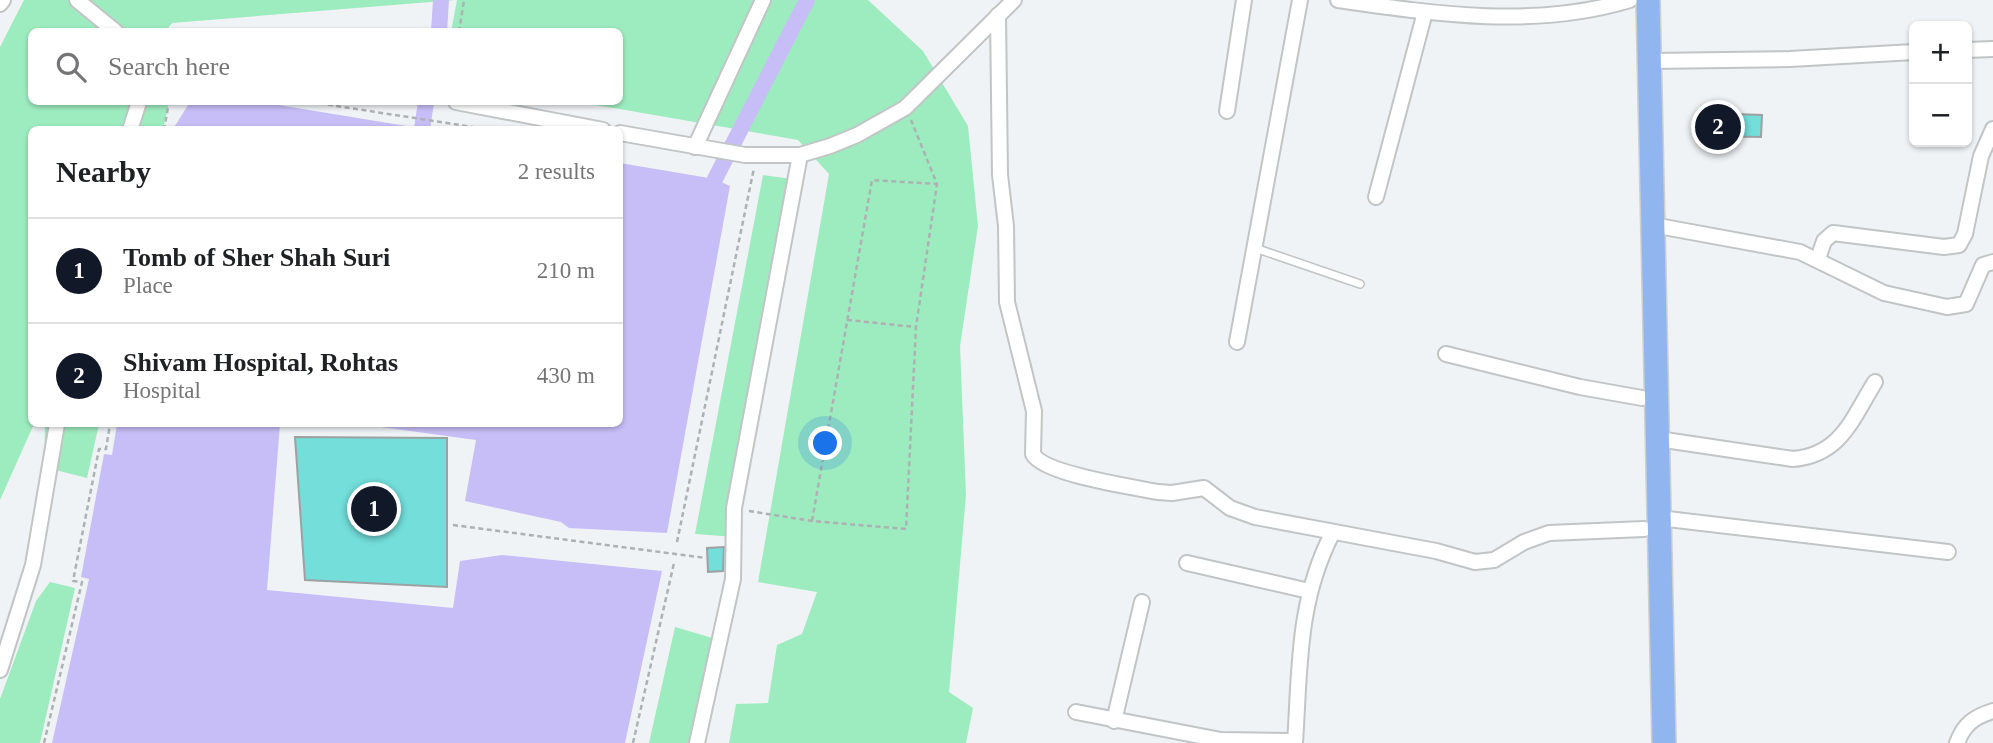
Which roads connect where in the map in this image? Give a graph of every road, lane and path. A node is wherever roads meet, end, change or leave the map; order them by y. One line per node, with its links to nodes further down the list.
1 (77, 0): 13 (street)
2 (464, 0): 14 (path)
3 (763, 0): 31 (street)
4 (1014, 0): 12 (street)
5 (1244, 0): 24 (street)
6 (1300, 0): 37 (street)
7 (1338, 0): 11 (street)
8 (1630, 0): 11 (street)
9 (1638, 0): 46 (main road)
10 (1648, 0): 18 (main road)
11 (1425, 12): 35 (street)
12 (998, 15): 23 (street); 54 (street)
13 (111, 28)
14 (460, 28)
15 (1993, 49): 16 (street)
16 (1972, 50)
17 (1909, 52): 18 (street)
18 (1651, 61): 36 (main road)
19 (138, 105): 25 (street)
20 (168, 105): 26 (path)
21 (331, 105): 27 (path)
22 (472, 105): 28 (street)
23 (905, 108): 32 (street); 34 (path)
24 (1227, 111)
25 (131, 126)
26 (165, 126)
27 (468, 126)
28 (582, 126)
29 (1993, 129): 38 (street)
30 (623, 134): 31 (street)
31 (702, 148): 33 (street)
32 (800, 155): 33 (street); 50 (street)
33 (745, 161): 55 (path)
34 (937, 184): 41 (path); 42 (path)
35 (1376, 197)
36 (1653, 225): 38 (street); 49 (main road)
37 (1254, 248): 40 (lane); 43 (street)
38 (1818, 259): 39 (street)
39 (1993, 262)
40 (1360, 284)
41 (847, 320): 42 (path); 51 (path)
42 (916, 327): 51 (path)
43 (1237, 342)
44 (1446, 354): 46 (street)
45 (1875, 382): 49 (street)
46 (1642, 398): 52 (main road)
47 (56, 427): 62 (street)
48 (110, 427): 68 (path)
49 (1658, 439): 52 (main road)
50 (734, 508): 51 (path); 66 (street)
51 (812, 521)
52 (1652, 523): 54 (street); 56 (street); 70 (main road); 71 (main road)
53 (453, 525): 57 (path)
54 (1333, 532): 60 (street)
55 (677, 542)
56 (1948, 552)
57 (706, 558)
58 (674, 563): 69 (path)
59 (1186, 563): 60 (street)
60 (1309, 591): 67 (street)
61 (1142, 602): 65 (street)
62 (0, 670)
63 (1993, 711): 72 (street)
64 (1076, 712): 65 (street)
65 (1114, 721): 67 (street)
66 (699, 741)
67 (1295, 742)
68 (44, 743)
69 (633, 743)
70 (1648, 743)
71 (1664, 743)
72 (1957, 743)

